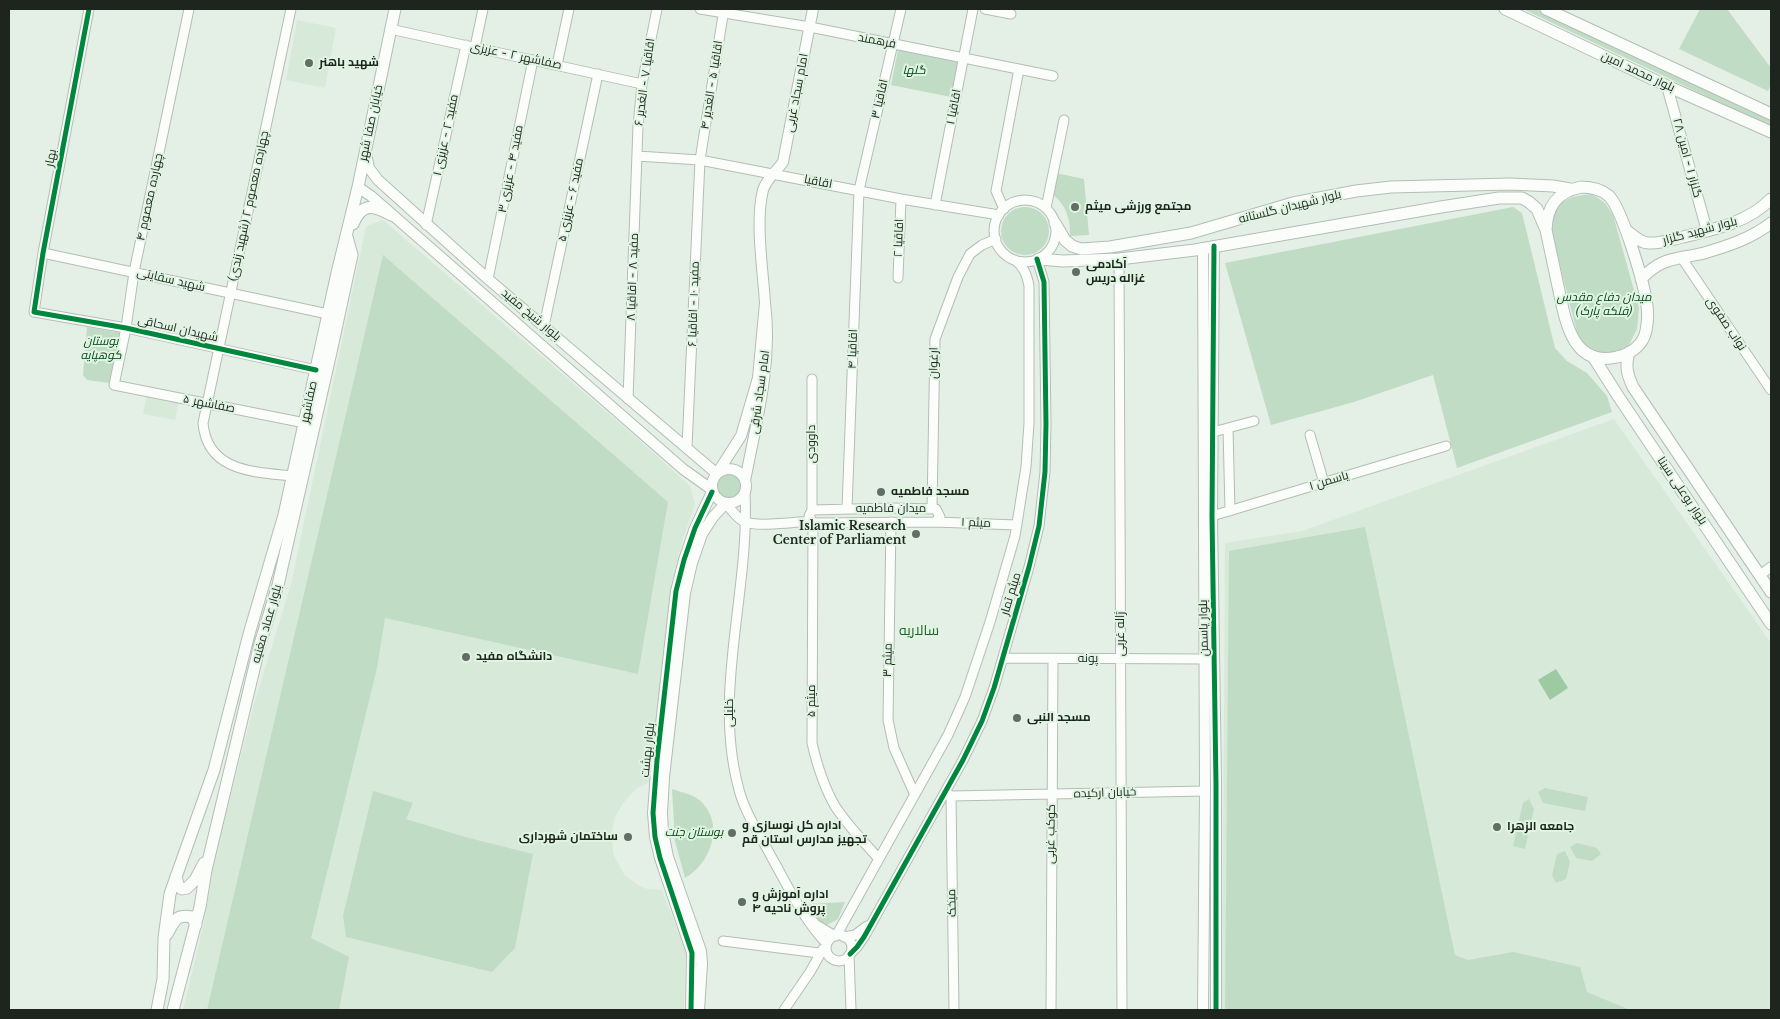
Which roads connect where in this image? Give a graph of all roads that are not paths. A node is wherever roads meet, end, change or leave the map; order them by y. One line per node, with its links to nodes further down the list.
1 (89, 9): 57 (street, بهار)
2 (188, 9): 64 (street, چهارده معصوم ۴)
3 (291, 9): 68 (street, چهارده معصوم ۲ (شهید زندی))
4 (395, 9): 18 (main road, خیابان صفا شهر)
5 (484, 9): 21 (street)
6 (569, 9): 24 (street)
7 (657, 9): 28 (street, اقاقیا ۷ - الغدیر ۶)
8 (700, 9): 15 (street, فرهمند)
9 (813, 9): 17 (street, امام سجاد غربی)
10 (901, 9): 19 (street, اقاقیا ۳)
11 (973, 9): 22 (street, اقاقیا ۱)
12 (985, 9): 16 (street)
13 (1505, 9): 29 (main road, بلوار محمد امین)
14 (1546, 9): 30 (main road, بلوار محمد امین)
15 (724, 11): 17 (street, فرهمند); 35 (street, اقاقیا ۵ - الغدیر ۴)
16 (1011, 14)
17 (810, 27): 19 (street, فرهمند); 36 (street, امام سجاد غربی)
18 (390, 29): 20 (street, صفاشهر ۲ - عزیزی); 33 (main road, خیابان صفا شهر)
19 (893, 44): 22 (street, فرهمند); 40 (street, اقاقیا ۳)
20 (466, 45): 21 (street, صفاشهر ۲ - عزیزی); 49 (street, مفید ۲ - عزیزی ۱)
21 (475, 47): 23 (street, صفاشهر ۲ - عزیزی)
22 (964, 58): 25 (street, فرهمند); 44 (street, اقاقیا ۱)
23 (533, 60): 24 (street, صفاشهر ۲ - عزیزی); 67 (street, مفید ۴ - عزیزی ۳)
24 (558, 65): 26 (street, صفاشهر ۲ - عزیزی)
25 (1019, 69): 27 (street, فرهمند); 46 (street)
26 (598, 74): 28 (street, صفاشهر ۲ - عزیزی); 72 (street, مفید ۶ - عزیزی ۵)
27 (1053, 76)
28 (642, 84): 34 (street, اقاقیا ۷ - الغدیر ۶)
29 (1667, 86): 32 (main road, بلوار محمد امین); 53 (street, گلزار ۱ - امین ۲۸)
30 (1771, 114)
31 (1064, 120): 45 (street)
32 (1771, 132)
33 (366, 145): 37 (street, بلوار شیخ مفید); 38 (main road, خیابان صفا شهر)
34 (637, 156): 35 (street, اقاقیا); 81 (street, مفید ۸ - اقاقیا ۸)
35 (700, 160): 36 (street, اقاقیا); 89 (street, مفید ۱۰ - اقاقیا ۶)
36 (774, 174): 40 (street, اقاقیا); 69 (street, امام سجاد شرقی)
37 (378, 180): 41 (street); 49 (street, بلوار شیخ مفید)
38 (358, 188): 41 (street, بلوار شیخ مفید); 54 (main road, خیابان صفا شهر)
39 (1570, 189): 48 (main road, بلوار شهیدان گلستانه); 51 (main road); 52 (main road, بلوار شهیدان گلستانه)
40 (859, 190): 42 (street, اقاقیا); 97 (street, اقاقیا ۴)
41 (371, 196): 47 (street, بلوار شیخ مفید)
42 (901, 199): 44 (street, اقاقیا); 65 (street, اقاقیا ۲)
43 (1771, 199): 53 (main road, بلوار شهید گلزار)
44 (935, 205): 46 (street, اقاقیا)
45 (1046, 208): 46 (street); 48 (street)
46 (1001, 212): 55 (street)
47 (391, 215): 54 (main road); 94 (street, بلوار شیخ مفید)
48 (1055, 223): 59 (street)
49 (426, 224): 67 (street, بلوار شیخ مفید)
50 (1770, 225): 58 (main road, بلوار شهید گلزار)
51 (1546, 230): 56 (main road, بلوار شهیدان گلستانه); 76 (main road, بلوار بوعلی سینا)
52 (1626, 230): 53 (main road, بلوار شهید گلزار); 66 (main road, بلوار شهیدان گلستانه)
53 (1707, 231)
54 (347, 237): 71 (main road, صفاشهر); 121 (main road, بلوار عماد مغنیه)
55 (996, 239): 61 (street); 98 (street, ارغوان)
56 (1208, 247): 60 (main road, بلوار شهیدان گلستانه); 62 (street, بلوار یاسمن); 63 (street, بلوار یاسمن)
57 (43, 252): 64 (street, شهید سقایتی); 70 (street, بهار)
58 (1680, 257): 66 (main road, بلوار شهید گلزار); 80 (street, نواب صفوی)
59 (1038, 259): 60 (main road, بلوار شهیدان گلستانه); 61 (street); 112 (street, میثم تمار)
60 (1119, 259): 115 (street, ژاله غربی)
61 (1015, 260): 106 (street, میثم تمار)
62 (1203, 266): 63 (street); 101 (street, بلوار یاسمن)
63 (1214, 267): 86 (street, بلوار یاسمن)
64 (134, 272): 68 (street, شهید سقایتی); 73 (street, چهارده معصوم ۴)
65 (898, 278)
66 (1641, 278): 75 (main road, بلوار شهیدان گلستانه)
67 (488, 279): 72 (street, بلوار شیخ مفید)
68 (230, 294): 71 (street, شهید سقایتی); 74 (street, چهارده معصوم ۲ (شهید زندی))
69 (765, 303): 90 (street, امام سجاد شرقی); 92 (street, امام سجاد شرقی)
70 (34, 312): 73 (street, شهیدان اسحاقی)
71 (328, 314): 77 (main road, صفاشهر)
72 (544, 326): 81 (street, بلوار شیخ مفید)
73 (126, 328): 74 (street, شهیدان اسحاقی); 79 (street, چهارده معصوم ۴)
74 (220, 348): 77 (street, شهیدان اسحاقی); 82 (street, چهارده معصوم ۲ (شهید زندی))
75 (1629, 352): 76 (main road); 109 (main road, بلوار بوعلی سینا)
76 (1594, 358): 111 (main road, بلوار بوعلی سینا)
77 (316, 370): 84 (main road, صفاشهر)
78 (812, 380): 99 (street, داوودی)
79 (114, 385): 82 (street, صفاشهر ۵)
80 (1771, 390)
81 (628, 399): 89 (street, بلوار شیخ مفید)
82 (207, 404): 84 (street, صفاشهر ۵); 91 (street, چهارده معصوم ۲ (شهید زندی))
83 (1254, 421): 85 (street)
84 (305, 423): 91 (main road, صفاشهر)
85 (1228, 428): 86 (street); 100 (street)
86 (1213, 432): 101 (street, بلوار یاسمن)
87 (1310, 436): 93 (street)
88 (1446, 446): 93 (street, یاسمن ۱)
89 (687, 447): 90 (street, بلوار شیخ مفید)
90 (717, 473): 92 (street); 94 (street)
91 (292, 476): 107 (main road, صفاشهر)
92 (745, 481): 95 (street)
93 (1324, 483): 100 (street, یاسمن ۱)
94 (712, 491): 96 (street); 136 (street, بلوار بهشت)
95 (745, 492): 96 (street); 105 (street, خلیلی)
96 (725, 504): 105 (street); 137 (street, بلوار بهشت)
97 (847, 508): 98 (street, میدان فاطمیه); 99 (street, میدان فاطمیه)
98 (932, 509): 104 (street, میدان فاطمیه)
99 (812, 510): 102 (street)
100 (1230, 511): 101 (street, یاسمن ۱)
101 (1208, 516): 113 (street, بلوار یاسمن); 144 (street, بلوار یاسمن)
102 (812, 522): 103 (street, میدان فاطمیه); 105 (street, میدان فاطمیه); 122 (street, میثم ۵)
103 (891, 522): 104 (street, میدان فاطمیه); 117 (street, میثم ۳)
104 (935, 522): 106 (street, میثم ۱)
105 (747, 523): 124 (street, خلیلی)
106 (1017, 525): 117 (street, میثم تمار)
107 (270, 566): 123 (main road, بلوار عماد مغنیه)
108 (1771, 567): 109 (street)
109 (1760, 575): 110 (main road, بلوار بوعلی سینا)
110 (1771, 592)
111 (1771, 624)
112 (1003, 658): 114 (street, پونه); 119 (street, میثم تمار)
113 (1204, 658): 115 (street, پونه); 116 (street, بلوار یاسمن)
114 (1053, 659): 115 (street, پونه); 120 (street, کوکب غربی)
115 (1121, 659): 118 (street, ژاله غربی)
116 (1205, 791): 118 (street, خیابان ارکیده); 143 (street, بلوار یاسمن)
117 (914, 793): 122 (street, میثم تمار)
118 (1121, 793): 120 (street, خیابان ارکیده); 142 (street, ژاله غربی)
119 (948, 794): 120 (street, خیابان ارکیده); 125 (street, میثم تمار); 140 (street, میخک)
120 (1052, 795): 141 (street, کوکب غربی)
121 (211, 848): 123 (main road); 126 (main road, بلوار عماد مغنیه)
122 (878, 858): 127 (street, میثم تمار)
123 (176, 876): 128 (main road, بلوار عماد مغنیه)
124 (790, 892): 127 (street); 130 (street)
125 (880, 907): 127 (street); 132 (street)
126 (196, 924): 128 (main road); 135 (main road, بلوار عماد مغنیه)
127 (838, 936): 130 (street); 132 (street)
128 (164, 938): 134 (main road, بلوار عماد مغنیه)
129 (723, 941): 131 (street)
130 (826, 945): 131 (street); 132 (street)
131 (819, 952): 133 (street)
132 (844, 957): 133 (street); 139 (street)
133 (810, 972): 138 (street)
134 (157, 1010)
135 (173, 1010)
136 (691, 1010)
137 (699, 1010)
138 (784, 1010)
139 (851, 1010)
140 (954, 1010)
141 (1051, 1010)
142 (1122, 1010)
143 (1203, 1010)
144 (1216, 1010)

